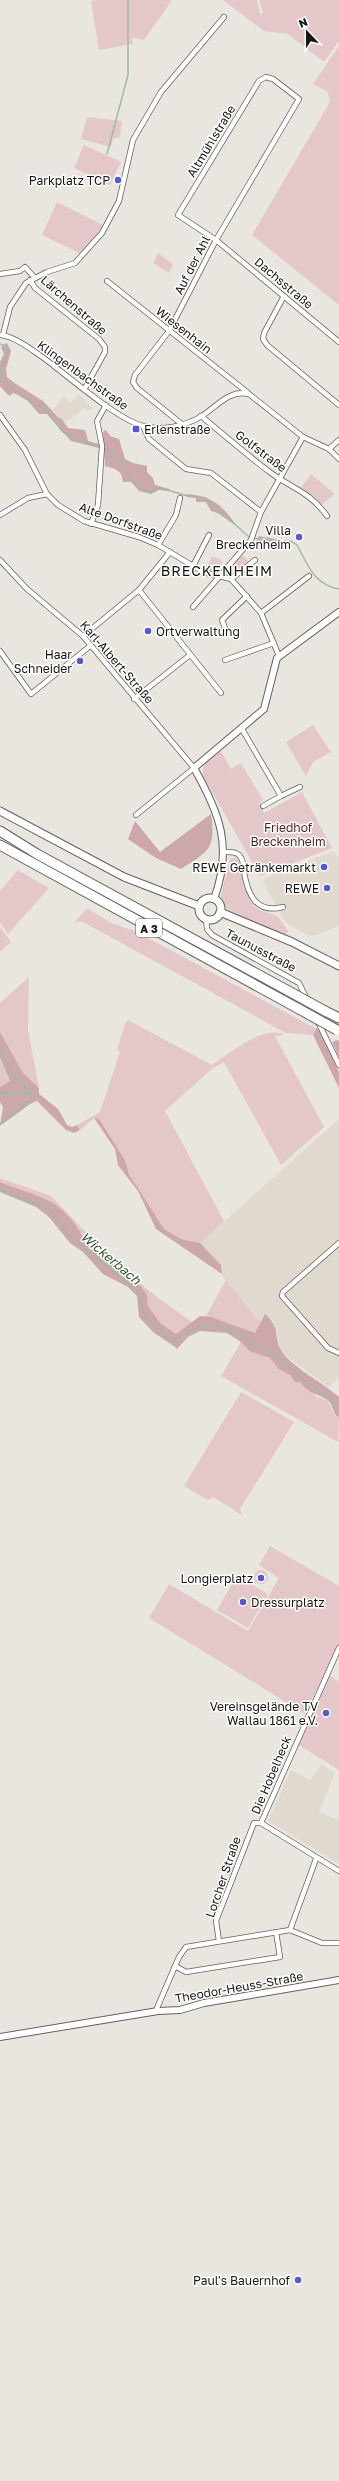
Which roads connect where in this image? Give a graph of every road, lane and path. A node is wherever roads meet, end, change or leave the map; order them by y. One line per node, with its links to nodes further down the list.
1 (224, 18): 5 (street)
2 (299, 99): 3 (street, Auf der Ahl); 3 (street, Altmühlstraße)
3 (216, 240): 7 (street, Dachsstraße); 8 (street, Auf der Ahl)
4 (0, 274): 5 (street)
5 (32, 279): 9 (street); 11 (street, Lärchenstraße)
6 (107, 281): 8 (street, Wiesenhain)
7 (284, 296): 10 (street, Dachsstraße); 14 (street)
8 (169, 330): 12 (street, Wiesenhain); 17 (street, Auf der Ahl)
9 (2, 335): 11 (street, Klingenbachstraße)
10 (339, 342)
11 (85, 388): 13 (street, Klingenbachstraße)
12 (249, 394): 16 (street, Klingenbachstraße); 19 (street)
13 (106, 405): 18 (street, Klingenbachstraße); 29 (street)
14 (339, 405)
15 (0, 415): 24 (street, Alte Dorfstraße)
16 (201, 416): 17 (street, Klingenbachstraße); 23 (street, Golfstraße)
17 (183, 425): 18 (street, Klingenbachstraße)
18 (143, 426): 26 (street)
19 (303, 437): 21 (street); 23 (street)
20 (339, 440): 21 (street)
21 (329, 449): 22 (street)
22 (339, 459)
23 (280, 478): 26 (street); 28 (street, Golfstraße)
24 (48, 494): 27 (street); 29 (street, Alte Dorfstraße)
25 (180, 498): 31 (street)
26 (261, 512): 36 (street)
27 (0, 515)
28 (327, 516)
29 (91, 524): 31 (street, Alte Dorfstraße)
30 (209, 535): 35 (street)
31 (158, 546): 32 (street, Alte Dorfstraße)
32 (170, 552): 35 (street, Alte Dorfstraße); 39 (street)
33 (0, 560): 45 (street, Karl-Albert-Straße)
34 (255, 560): 38 (street)
35 (193, 566): 36 (street, Alte Dorfstraße)
36 (221, 575): 38 (street, Alte Dorfstraße); 41 (street)
37 (309, 576): 43 (street)
38 (231, 579): 40 (street, Alte Dorfstraße)
39 (138, 590): 45 (street); 49 (street)
40 (247, 596): 43 (street, Alte Dorfstraße); 44 (street)
41 (193, 607)
42 (339, 612): 50 (street)
43 (261, 614): 46 (street, Alte Dorfstraße)
44 (225, 628)
45 (83, 636): 47 (street, Karl-Albert-Straße)
46 (274, 643): 50 (street, Alte Dorfstraße); 51 (street)
47 (90, 646): 48 (street); 53 (street, Karl-Albert-Straße)
48 (0, 651)
49 (190, 655): 52 (street); 53 (street)
50 (279, 656): 54 (street)
51 (225, 660)
52 (221, 693)
53 (134, 699): 55 (street, Karl-Albert-Straße)
54 (242, 729): 55 (street); 57 (street)
55 (194, 768): 60 (street); 63 (street)
56 (300, 787): 57 (street)
57 (282, 796): 58 (street)
58 (263, 806)
59 (0, 810): 65 (main road)
60 (136, 815)
61 (0, 832): 70 (highway, A 3, bridge)
62 (0, 845): 71 (highway, A 3, bridge)
63 (224, 852): 64 (street); 66 (street)
64 (214, 899): 65 (main road); 67 (main road)
65 (200, 906): 68 (main road)
66 (283, 907)
67 (220, 912): 68 (main road); 69 (main road)
68 (206, 919): 72 (street, Taunusstraße)
69 (339, 966)
70 (339, 1018)
71 (338, 1030)
72 (339, 1065)
73 (339, 1243): 74 (street)
74 (339, 1353)
75 (339, 1648): 76 (street, Die Hobelheck)
76 (259, 1822): 77 (street); 81 (street, Lorcher Straße)
77 (316, 1858): 78 (street); 79 (street)
78 (339, 1871)
79 (290, 1930): 80 (street); 82 (street)
80 (276, 1932): 81 (street); 83 (street)
81 (219, 1941): 83 (street)
82 (339, 1942)
83 (175, 1966): 85 (street)
84 (338, 1981): 86 (street, Theodor-Heuss-Straße)
85 (156, 2008)
86 (0, 2037)

